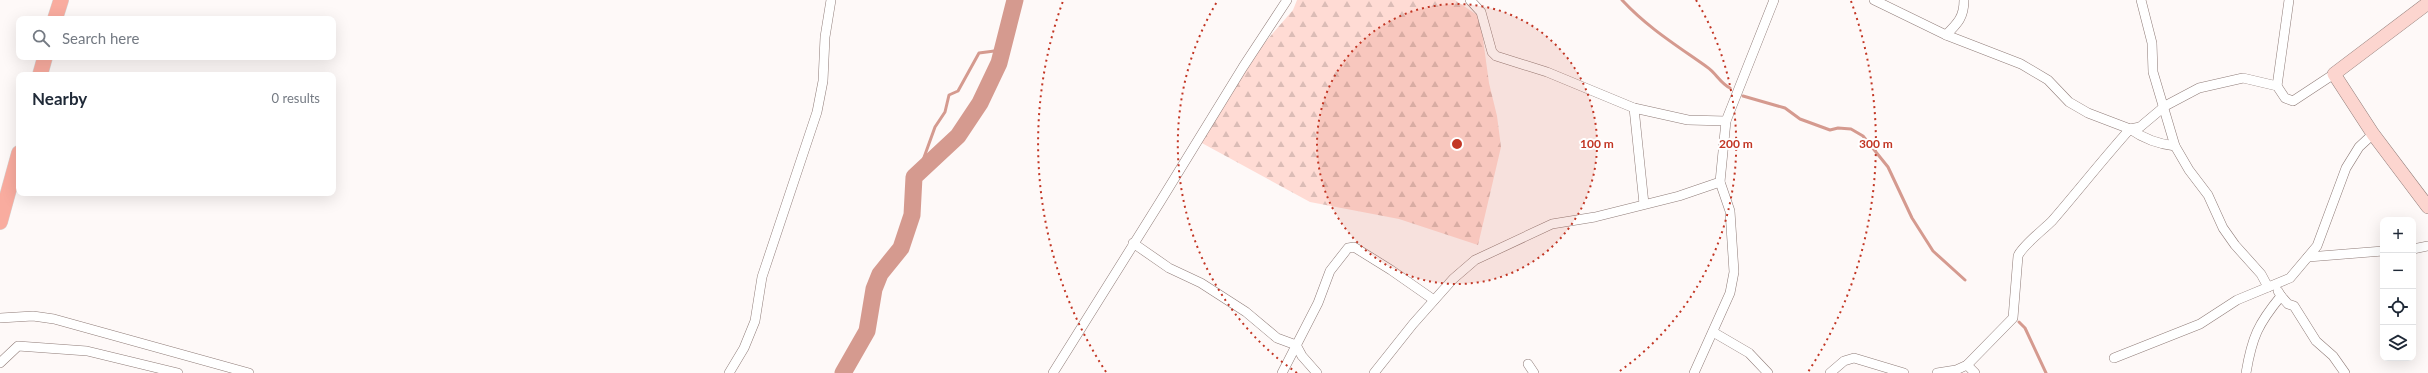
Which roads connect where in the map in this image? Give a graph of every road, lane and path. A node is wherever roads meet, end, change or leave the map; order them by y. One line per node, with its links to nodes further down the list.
1 (61, 0): 11 (main road)
2 (831, 0): 46 (street)
3 (1286, 0): 28 (street)
4 (1470, 0): 18 (street)
5 (1774, 0): 19 (street)
6 (1874, 0): 12 (street)
7 (1964, 0): 12 (street)
8 (2141, 0): 17 (street)
9 (2289, 0): 16 (street)
10 (2428, 3): 15 (street)
11 (56, 16)
12 (1946, 35): 20 (street)
13 (44, 60): 14 (main road)
14 (41, 72)
15 (2334, 74): 16 (street); 21 (street)
16 (2278, 86): 17 (street)
17 (2165, 106): 20 (street); 22 (street)
18 (1634, 108): 19 (street); 25 (street)
19 (1726, 121): 24 (street)
20 (2130, 129): 22 (street); 42 (street)
21 (2373, 134): 26 (street); 32 (street)
22 (2175, 146): 33 (street)
23 (16, 164): 27 (main road)
24 (1720, 182): 25 (street); 37 (street)
25 (1644, 204): 35 (street)
26 (2428, 206)
27 (0, 222)
28 (1133, 243): 38 (street); 47 (street)
29 (2428, 246): 30 (street)
30 (2416, 248)
31 (2380, 251): 32 (street)
32 (2308, 257): 33 (street)
33 (2271, 286): 34 (street); 39 (street)
34 (2281, 296): 57 (street); 58 (street)
35 (1434, 300): 38 (street); 43 (street)
36 (0, 318): 45 (street)
37 (1713, 332): 51 (street); 52 (street)
38 (1296, 345): 48 (street); 49 (street)
39 (2114, 358)
40 (0, 364): 44 (street)
41 (1528, 364): 50 (street)
42 (1967, 365): 55 (street); 56 (street)
43 (1376, 372)
44 (178, 373)
45 (249, 373)
46 (729, 373)
47 (1053, 373)
48 (1282, 373)
49 (1317, 373)
50 (1534, 373)
51 (1694, 373)
52 (1768, 373)
53 (1830, 373): 54 (street)
54 (1904, 373)
55 (1937, 373)
56 (1975, 373)
57 (2246, 373)
58 (2344, 373)

